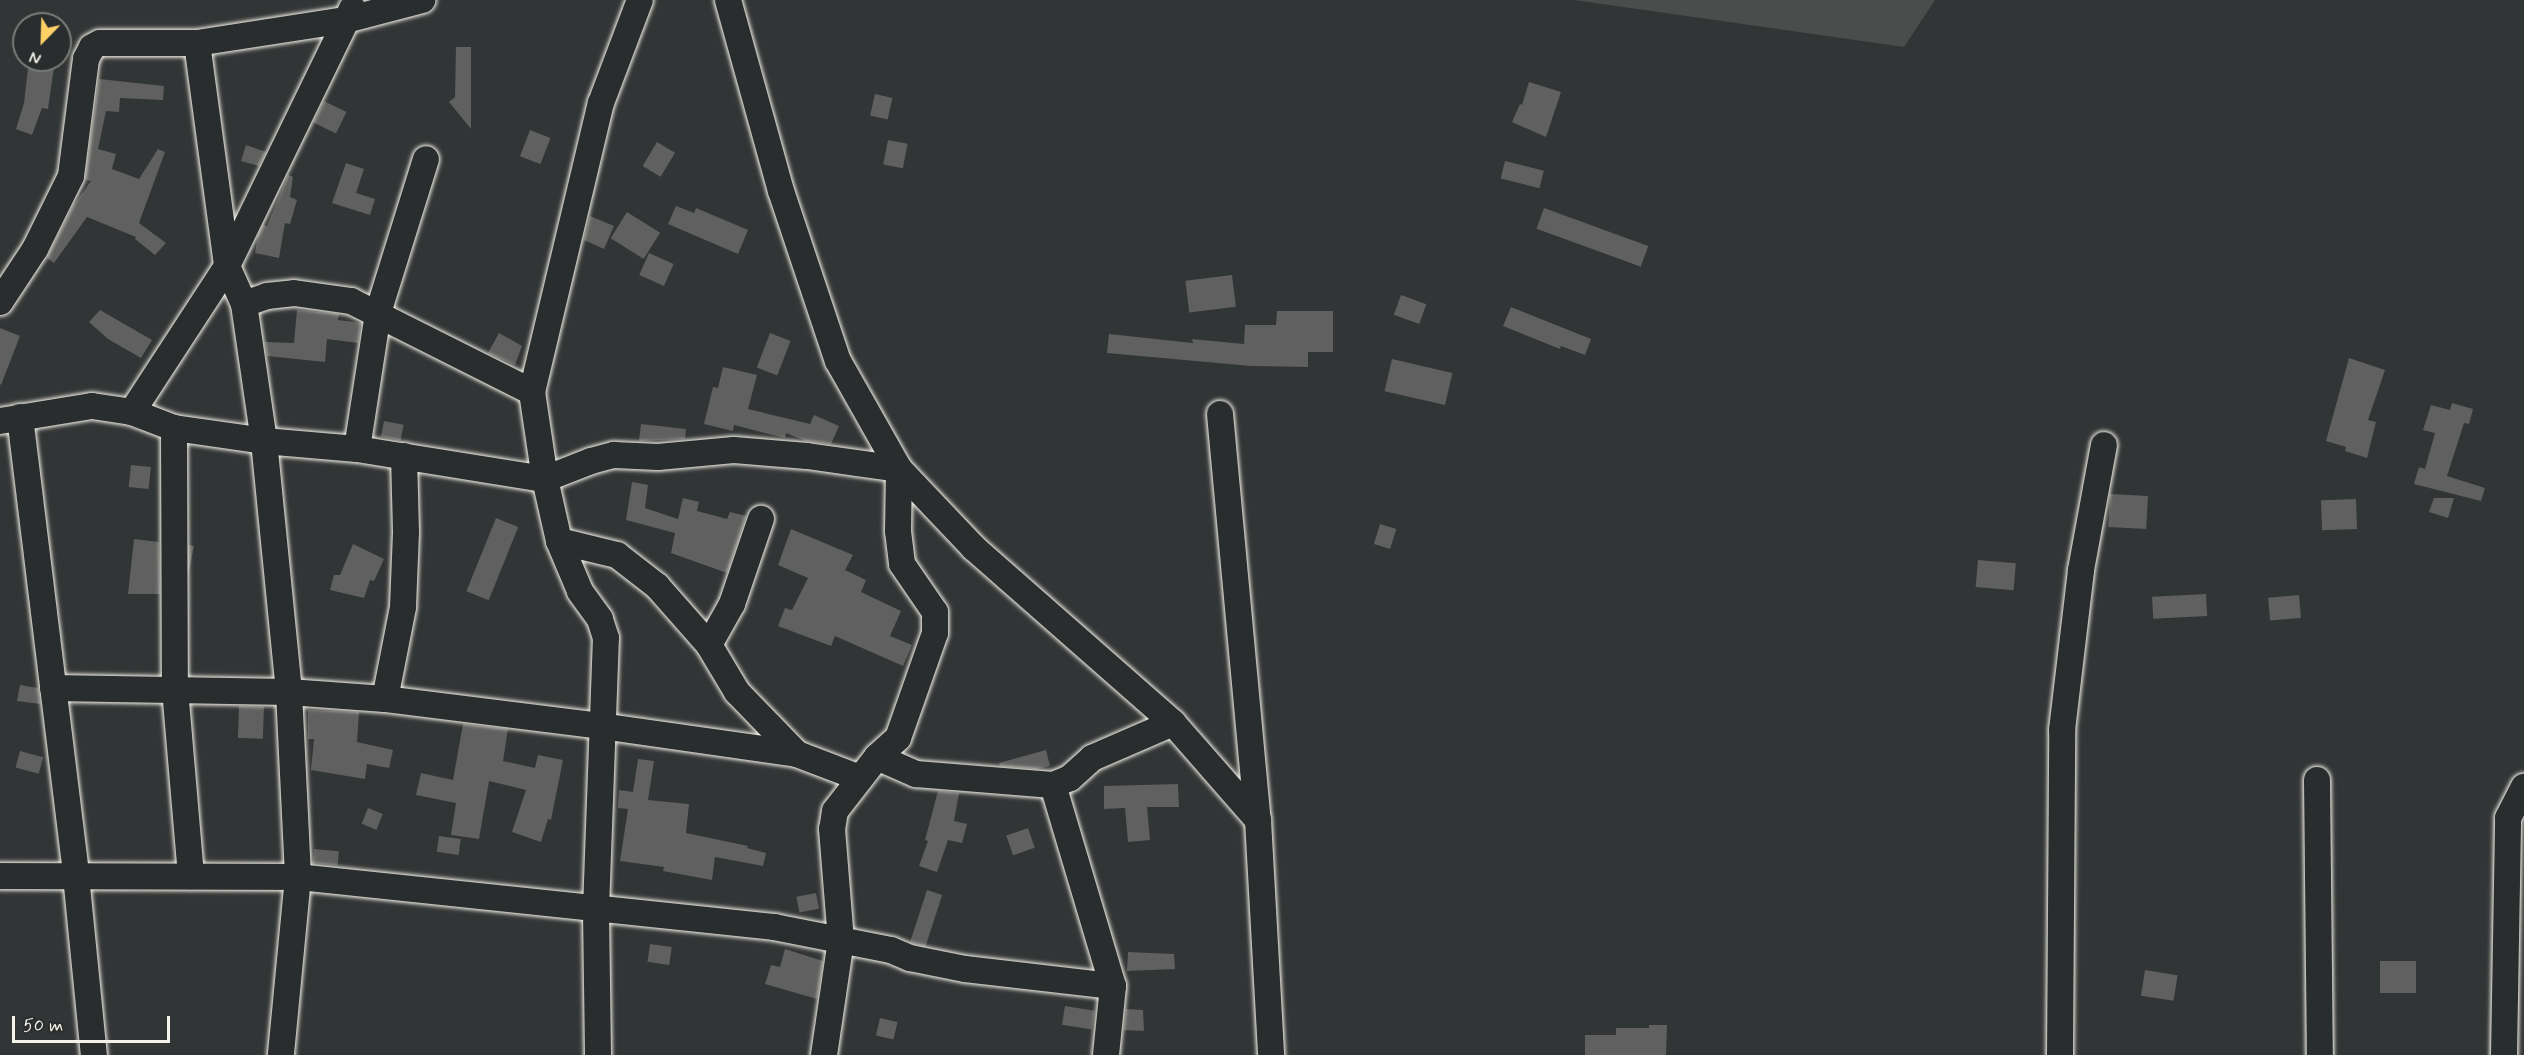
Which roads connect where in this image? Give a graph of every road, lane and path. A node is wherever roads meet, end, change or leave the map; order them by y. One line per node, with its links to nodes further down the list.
1 (422, 0): 4 (street)
2 (640, 0): 11 (street)
3 (728, 0): 20 (street)
4 (351, 10): 5 (street); 7 (street)
5 (197, 43): 7 (street); 8 (street)
6 (426, 159): 10 (street)
7 (227, 266): 9 (street); 12 (street)
8 (0, 302)
9 (244, 304): 10 (street); 16 (street)
10 (378, 313): 11 (street); 18 (street)
11 (532, 392): 21 (street)
12 (132, 412): 14 (street); 15 (street)
13 (1220, 414): 37 (street)
14 (10, 419): 25 (street)
15 (174, 428): 16 (street); 26 (street)
16 (264, 441): 18 (street); 27 (street)
17 (2104, 445): 51 (street)
18 (357, 449): 19 (street)
19 (404, 456): 21 (street); 28 (street)
20 (898, 469): 21 (street); 29 (street); 32 (street)
21 (545, 479): 23 (street)
22 (761, 519): 24 (street)
23 (559, 541): 24 (street); 30 (street)
24 (709, 645): 31 (street)
25 (53, 688): 26 (street); 39 (street)
26 (175, 689): 27 (street); 40 (street)
27 (289, 692): 28 (street); 41 (street)
28 (385, 699): 30 (street)
29 (1173, 723): 35 (street); 37 (street)
30 (601, 726): 31 (street); 42 (street)
31 (797, 754): 33 (street)
32 (877, 757): 33 (street); 35 (street)
33 (860, 778): 43 (street)
34 (2317, 780): 52 (street)
35 (1053, 785): 44 (street)
36 (2524, 787): 53 (street)
37 (1258, 820): 50 (street)
38 (0, 876): 39 (street)
39 (76, 876): 40 (street); 45 (street)
40 (190, 876): 41 (street)
41 (298, 877): 42 (street); 46 (street)
42 (596, 909): 43 (street); 47 (street)
43 (841, 940): 44 (street); 48 (street)
44 (1113, 986): 49 (street)
45 (94, 1055)
46 (281, 1055)
47 (598, 1055)
48 (824, 1055)
49 (1106, 1055)
50 (1271, 1055)
51 (2060, 1055)
52 (2320, 1055)
53 (2504, 1055)

